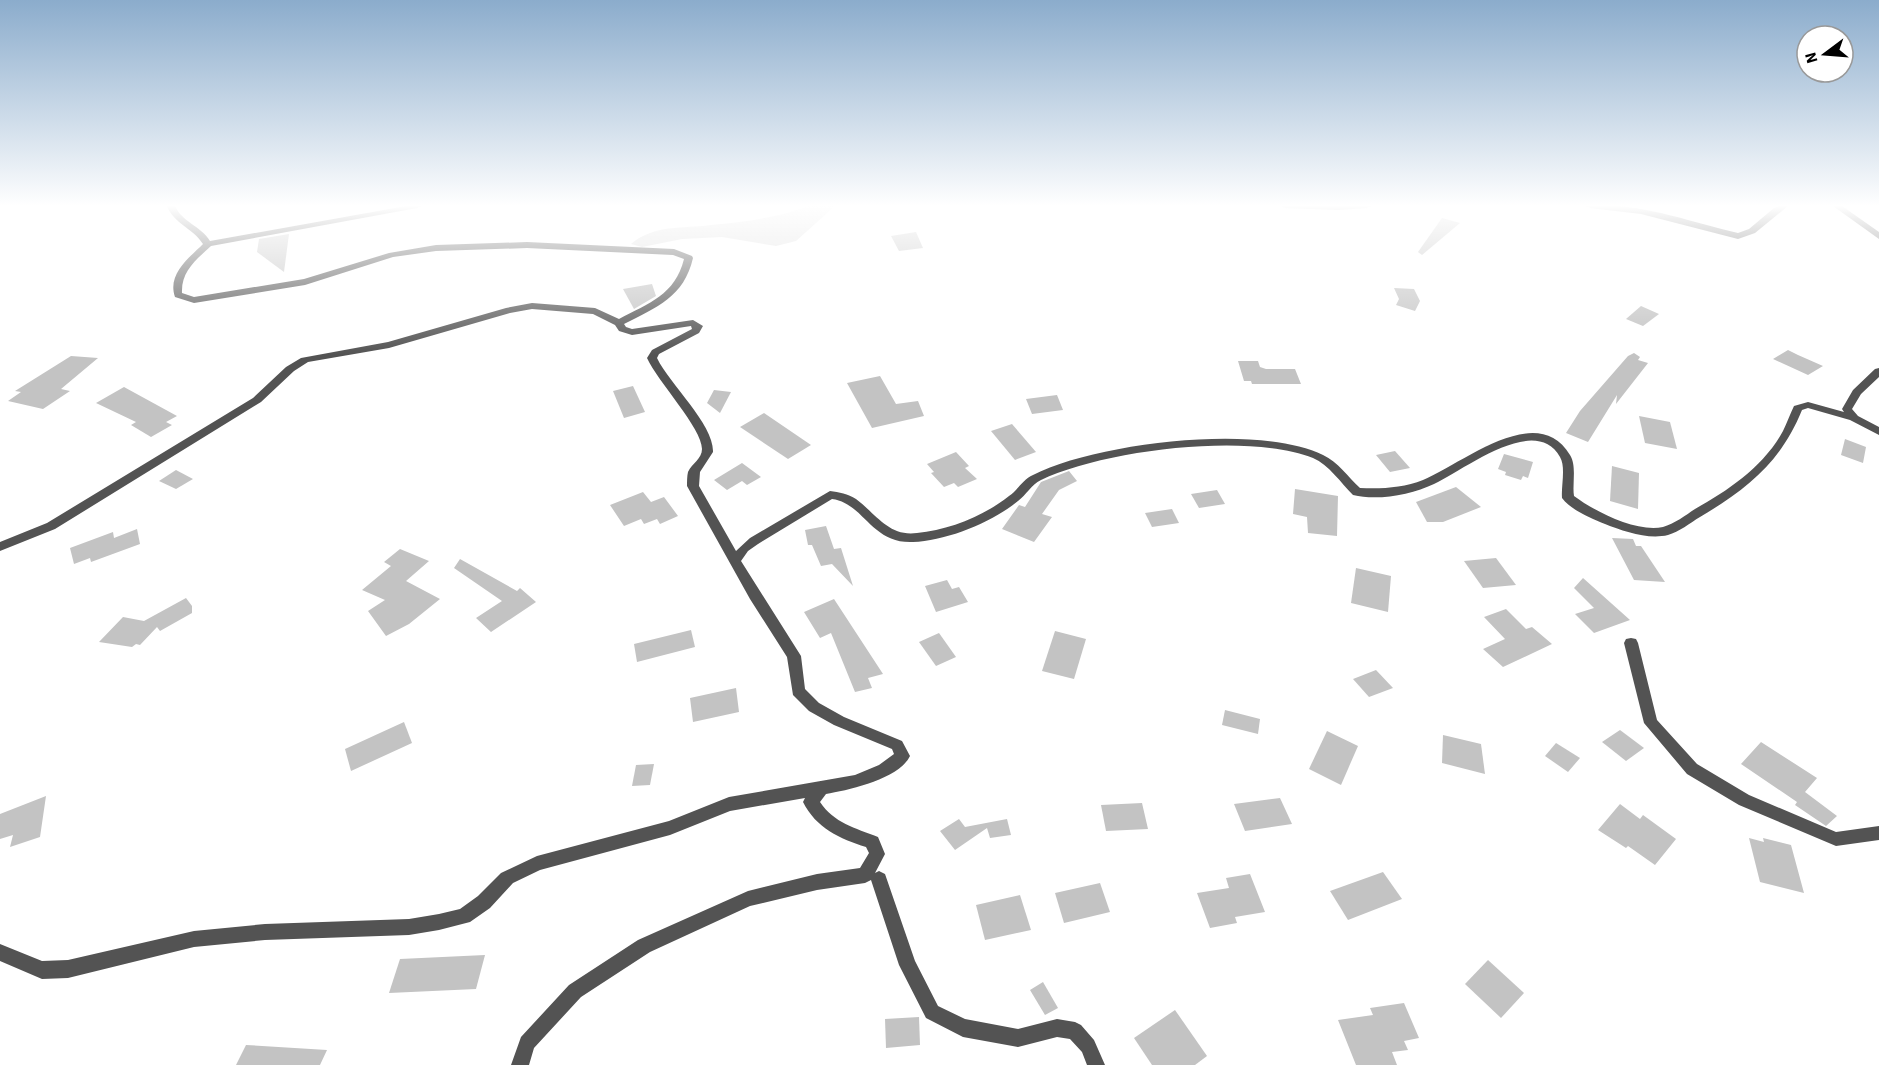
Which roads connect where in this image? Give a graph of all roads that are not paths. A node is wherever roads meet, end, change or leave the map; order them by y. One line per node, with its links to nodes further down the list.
1 (196, 256): 2 (street)
2 (390, 256)
3 (683, 256): 4 (street)
4 (619, 322): 8 (street); 9 (street)
5 (1879, 370): 6 (street)
6 (1854, 417): 7 (street); 9 (street)
7 (1879, 432)
8 (0, 547)
9 (736, 559): 11 (street)
10 (1631, 643): 12 (street)
11 (822, 788): 14 (street); 15 (street)
12 (1879, 833)
13 (879, 879): 16 (street)
14 (0, 952)
15 (520, 1065)
16 (1096, 1065)

